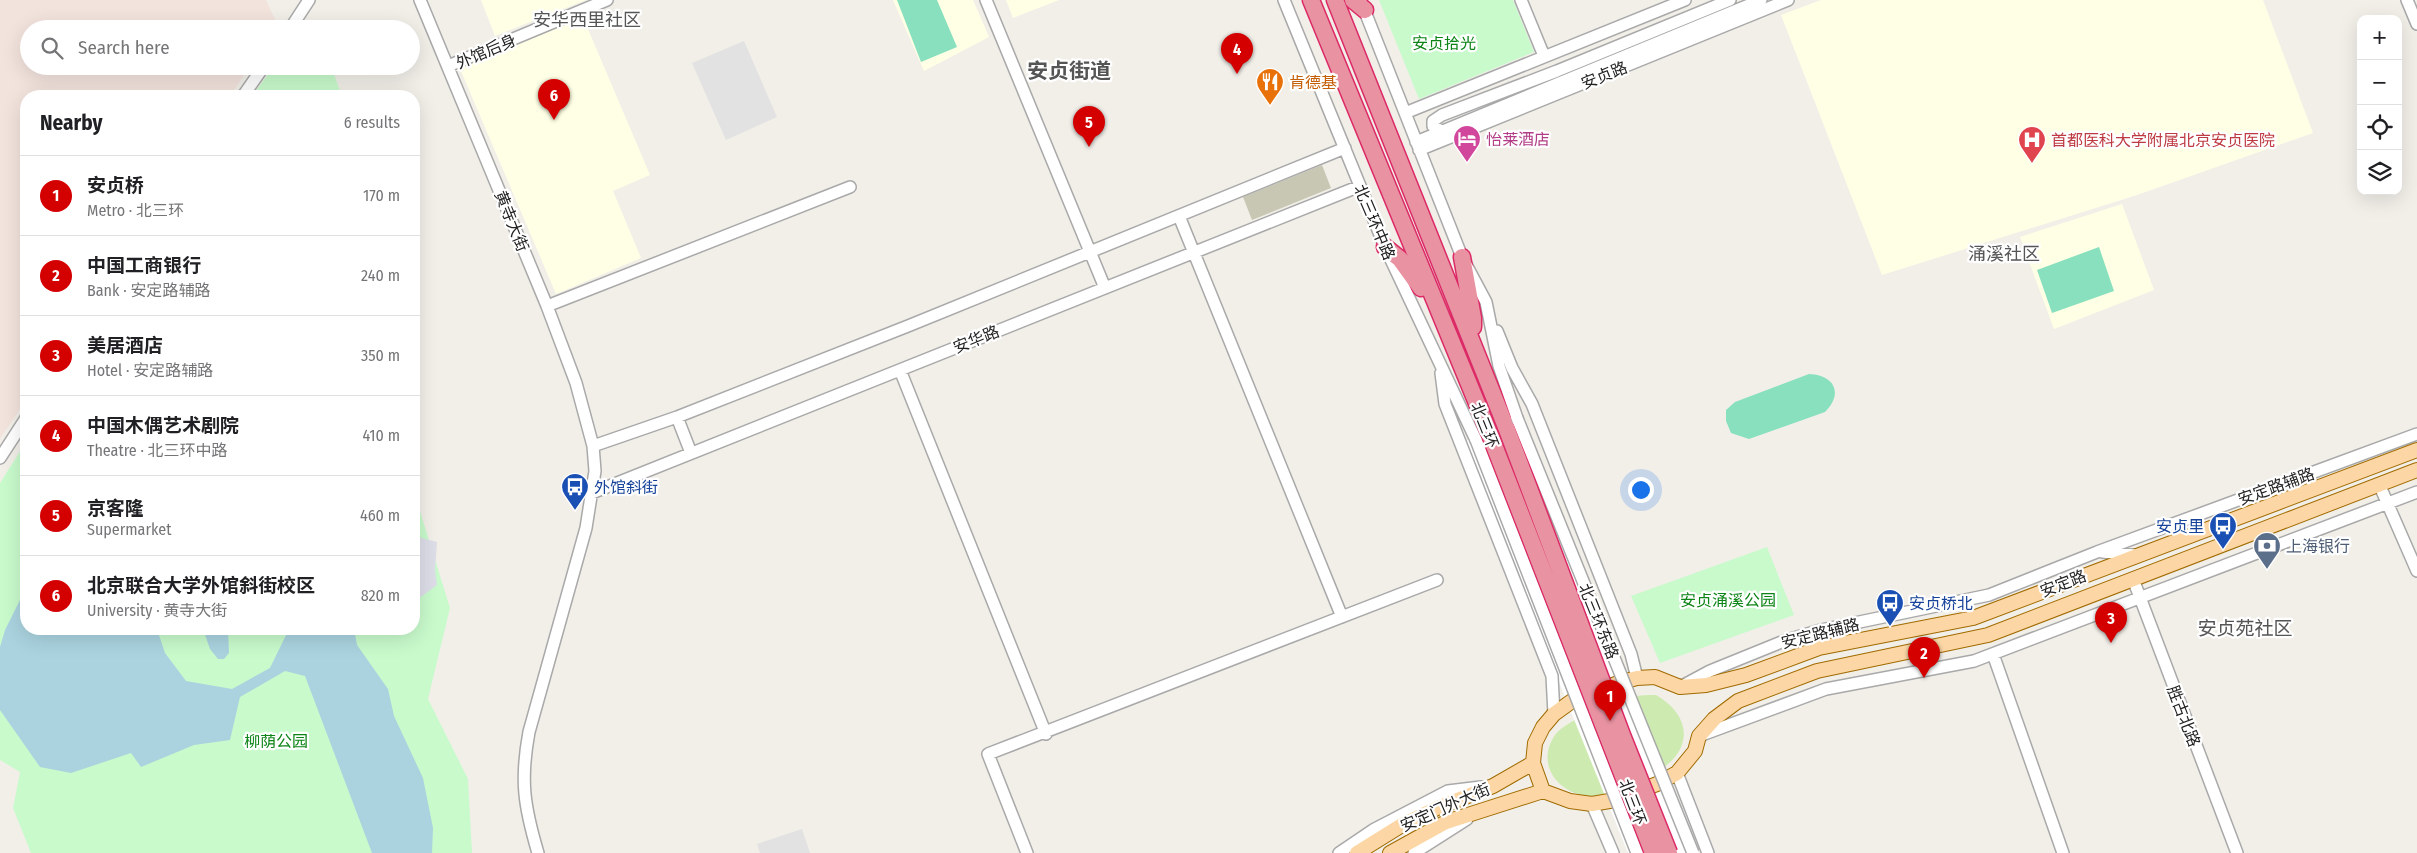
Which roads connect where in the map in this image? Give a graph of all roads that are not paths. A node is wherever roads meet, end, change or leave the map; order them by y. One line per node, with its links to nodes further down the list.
1 (309, 0): 15 (street)
2 (420, 0): 22 (street, 黄寺大街)
3 (607, 0): 22 (street, 外馆后身)
4 (986, 0): 35 (street)
5 (1284, 0): 30 (street, 北三环中路)
6 (1311, 0): 41 (highway, 北三环)
7 (1335, 0): 42 (highway, 北三环)
8 (1521, 0): 20 (street)
9 (1685, 0): 17 (street)
10 (1730, 0): 18 (street, 安贞路)
11 (1761, 0): 19 (street, 安贞路)
12 (1788, 0): 21 (street, 安贞路)
13 (2407, 0): 16 (street)
14 (1359, 3): 26 (street)
15 (296, 20)
16 (2417, 24)
17 (1608, 30): 18 (street); 20 (street)
18 (1637, 38): 27 (street, 安贞路)
19 (1653, 44): 21 (street); 28 (street, 安贞路)
20 (1544, 56): 24 (street)
21 (1648, 57): 29 (street, 安贞路)
22 (448, 66): 40 (street, 黄寺大街)
23 (258, 75): 25 (street)
24 (1475, 84): 26 (street); 27 (street)
25 (247, 90)
26 (1405, 113): 29 (street)
27 (1447, 113): 28 (street)
28 (1441, 131): 29 (street, 安贞路)
29 (1418, 146): 37 (street)
30 (1345, 148): 31 (street, 北三环中路); 33 (street)
31 (1360, 186): 34 (street, 北三环中路); 36 (street, 安华路)
32 (850, 187): 40 (street)
33 (1179, 216): 35 (street); 36 (street)
34 (1385, 247): 41 (highway); 43 (street, 北三环中路)
35 (1090, 252): 38 (street); 45 (street)
36 (1193, 252): 38 (street, 安华路); 65 (street)
37 (1462, 257): 39 (street); 42 (highway)
38 (1105, 288): 44 (street, 安华路)
39 (1486, 302): 46 (street); 67 (street)
40 (547, 306): 50 (street, 黄寺大街)
41 (1437, 310): 49 (highway, 北三环)
42 (1472, 339): 46 (highway, 北三环)
43 (1439, 361): 49 (street, 北三环中路); 69 (street)
44 (900, 370): 52 (street, 安华路); 70 (street)
45 (677, 417): 50 (street); 52 (street)
46 (1511, 422): 87 (highway, 北三环, bridge); 88 (street, 北三环东路, bridge)
47 (20, 427): 53 (street)
48 (2417, 434): 59 (street, 安定路辅路)
49 (1483, 438): 85 (street, bridge); 86 (highway, 北三环, bridge)
50 (593, 446): 57 (street, 黄寺大街)
51 (2417, 450): 60 (main road, 安定路)
52 (691, 453): 57 (street, 安华路)
53 (0, 458)
54 (2417, 470): 55 (main road, 安定路)
55 (2379, 484): 58 (street); 62 (main road, 安定路)
56 (2417, 492): 58 (street)
57 (592, 493): 78 (street)
58 (2388, 503): 61 (street); 64 (street)
59 (2097, 552): 60 (street); 68 (street, 安定路辅路)
60 (2136, 555): 68 (main road, 安定路)
61 (2417, 570)
62 (2133, 579): 64 (street, 胜古北路); 71 (main road, 安定路)
63 (1437, 580): 65 (street)
64 (2138, 598): 66 (street); 91 (street, 胜古北路)
65 (1342, 617): 70 (street)
66 (1993, 654): 71 (street); 90 (street)
67 (1637, 678): 68 (main road); 69 (main road)
68 (1680, 687)
69 (1554, 714): 72 (main road)
70 (1046, 734): 79 (street)
71 (1699, 736): 73 (main road, 安定路)
72 (1533, 763): 74 (main road, 安定门外大街); 75 (main road)
73 (1677, 773): 76 (main road); 89 (street)
74 (1493, 786): 80 (street); 81 (main road, 安定门外大街)
75 (1543, 791): 76 (main road); 77 (main road, 安定门外大街)
76 (1592, 804): 84 (street)
77 (1478, 811): 82 (main road, 安定门外大街); 83 (street)
78 (538, 853)
79 (1027, 853)
80 (1339, 853)
81 (1357, 853)
82 (1390, 853)
83 (1414, 853)
84 (1613, 853)
85 (1637, 853)
86 (1653, 853)
87 (1669, 853)
88 (1693, 853)
89 (1708, 853)
90 (2063, 853)
91 (2237, 853)

